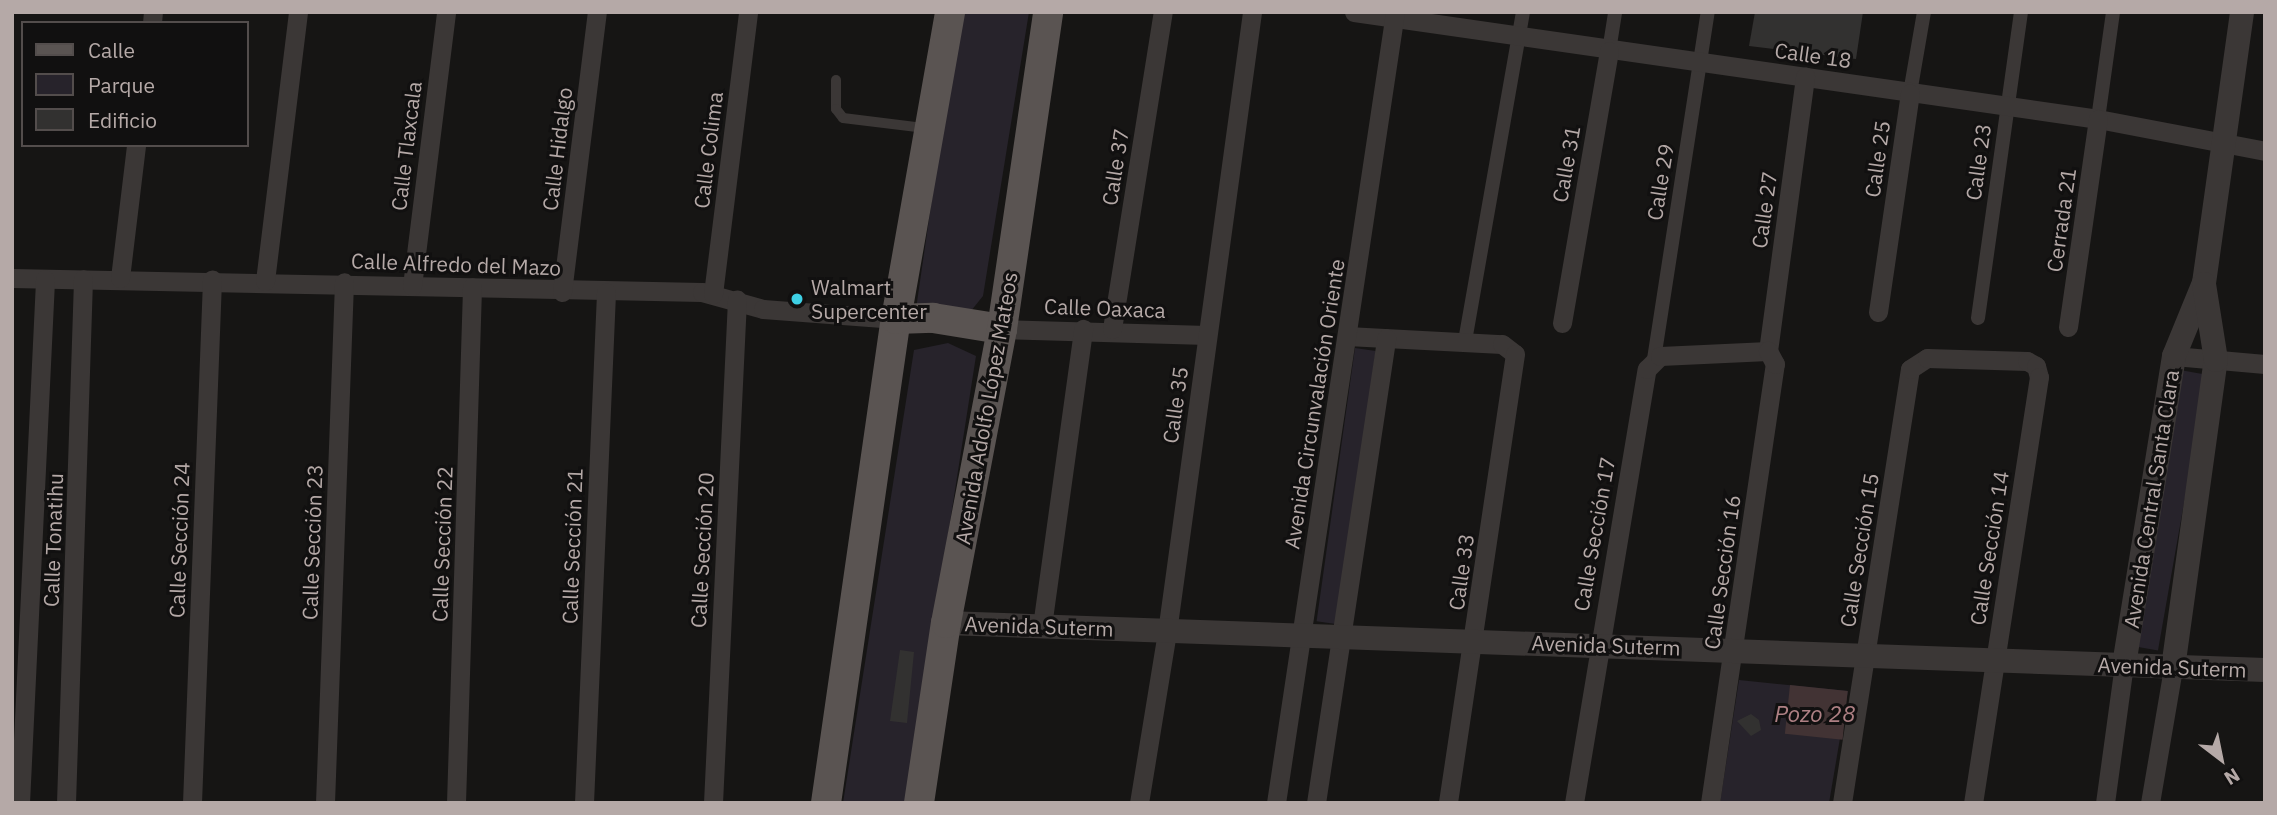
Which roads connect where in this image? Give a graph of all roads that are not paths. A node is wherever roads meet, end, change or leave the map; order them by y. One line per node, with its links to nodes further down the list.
1 (298, 12): 35 (street)
2 (446, 12): 38 (street, Calle Tlaxcala)
3 (597, 12): 40 (street, Calle Hidalgo)
4 (748, 12): 42 (street, Calle Colima)
5 (950, 12): 26 (main road)
6 (1048, 12): 49 (main road, Avenida Adolfo López Mateos)
7 (1163, 12): 51 (street, Calle 37)
8 (1252, 12): 52 (street, Calle 35)
9 (1354, 12): 17 (street, Calle 18)
10 (1523, 12): 18 (street)
11 (1615, 12): 19 (street, Calle 31)
12 (1708, 12): 20 (street, Calle 29)
13 (1924, 12): 23 (street, Calle 25)
14 (2021, 12): 24 (street, Calle 23)
15 (2113, 12): 25 (street)
16 (2242, 12): 27 (street, Avenida Central Santa Clara)
17 (1394, 16): 18 (street, Calle 18); 53 (street, Avenida Circunvalación Oriente)
18 (1519, 39): 19 (street, Calle 18); 55 (street)
19 (1609, 51): 20 (street, Calle 18); 47 (street, Calle 31)
20 (1700, 64): 21 (street, Calle 18); 58 (street, Calle 29)
21 (1805, 76): 23 (street, Calle 18); 56 (street, Calle 27)
22 (836, 80): 26 (lane)
23 (1910, 93): 24 (street, Calle 18); 44 (street, Calle 25)
24 (2008, 105): 25 (street, Calle 18); 45 (street, Calle 23)
25 (2098, 119): 27 (street, Calle 18); 48 (street, Cerrada 21)
26 (933, 129): 46 (main road)
27 (2221, 144): 29 (street, Calle 18); 37 (street, Avenida Central Santa Clara)
28 (136, 147): 31 (street)
29 (2265, 151)
30 (12, 278): 34 (street, Calle Alfredo del Mazo)
31 (120, 278): 32 (street, Calle Alfredo del Mazo); 33 (street, Calle Alfredo del Mazo)
32 (83, 279): 34 (street, Calle Alfredo del Mazo); 76 (street, Calle Tonatihu)
33 (212, 279): 35 (street, Calle Alfredo del Mazo); 77 (street, Calle Sección 24)
34 (45, 280): 75 (street, Calle Tonatihu)
35 (265, 281): 36 (street, Calle Alfredo del Mazo)
36 (344, 282): 38 (street, Calle Alfredo del Mazo); 78 (street, Calle Sección 23)
37 (2204, 283): 57 (street, Avenida Central Santa Clara); 60 (street, Avenida Central Santa Clara)
38 (412, 286): 39 (street, Calle Alfredo del Mazo)
39 (472, 288): 40 (street, Calle Alfredo del Mazo); 79 (street, Calle Sección 22)
40 (562, 292): 41 (street, Calle Alfredo del Mazo)
41 (606, 292): 42 (street, Calle Alfredo del Mazo); 80 (street, Calle Sección 21)
42 (713, 294): 43 (street, Calle Alfredo del Mazo)
43 (737, 300): 46 (street, Calle Alfredo del Mazo); 81 (street, Calle Sección 20)
44 (1878, 312)
45 (1978, 318)
46 (896, 319): 49 (main road); 82 (main road)
47 (1562, 323)
48 (2068, 327)
49 (1002, 329): 50 (street, Calle Oaxaca); 62 (main road, Avenida Adolfo López Mateos)
50 (1083, 329): 51 (street, Calle Oaxaca); 63 (street)
51 (1112, 329): 52 (street, Calle Oaxaca)
52 (1207, 335): 64 (street, Calle 35)
53 (1347, 336): 54 (street); 65 (street, Avenida Circunvalación Oriente)
54 (1386, 338): 55 (street); 66 (street)
55 (1465, 341): 67 (street, Calle 33)
56 (1768, 351): 58 (street); 69 (street, Calle Sección 16)
57 (2174, 356): 60 (street); 72 (street, Avenida Central Santa Clara)
58 (1654, 359): 68 (street, Calle Sección 17)
59 (1972, 360): 70 (street, Calle Sección 15); 71 (street, Calle Sección 14)
60 (2216, 360): 61 (street); 73 (street, Avenida Central Santa Clara)
61 (2265, 364)
62 (946, 623): 63 (street, Avenida Suterm); 83 (main road, Avenida Adolfo López Mateos)
63 (1042, 626): 64 (street, Avenida Suterm)
64 (1167, 632): 65 (street, Avenida Suterm); 84 (street, Calle 35)
65 (1302, 635): 66 (street, Avenida Suterm); 85 (street, Avenida Circunvalación Oriente)
66 (1340, 637): 67 (street, Avenida Suterm); 86 (street)
67 (1473, 640): 68 (street, Avenida Suterm); 87 (street, Calle 33)
68 (1597, 645): 69 (street, Avenida Suterm); 88 (street, Calle Sección 17)
69 (1733, 649): 70 (street, Avenida Suterm); 89 (street, Calle Sección 16)
70 (1867, 655): 71 (street, Avenida Suterm); 90 (street, Calle Sección 15)
71 (1994, 662): 72 (street, Avenida Suterm); 91 (street, Calle Sección 14)
72 (2124, 665): 73 (street, Avenida Suterm); 92 (street, Avenida Central Santa Clara)
73 (2173, 668): 74 (street, Avenida Suterm); 93 (street, Avenida Central Santa Clara)
74 (2265, 670)
75 (20, 803)
76 (66, 803)
77 (192, 803)
78 (325, 803)
79 (456, 803)
80 (584, 803)
81 (713, 803)
82 (827, 803)
83 (919, 803)
84 (1139, 803)
85 (1276, 803)
86 (1316, 803)
87 (1448, 803)
88 (1574, 803)
89 (1710, 803)
90 (1842, 803)
91 (1973, 803)
92 (2105, 803)
93 (2150, 803)

